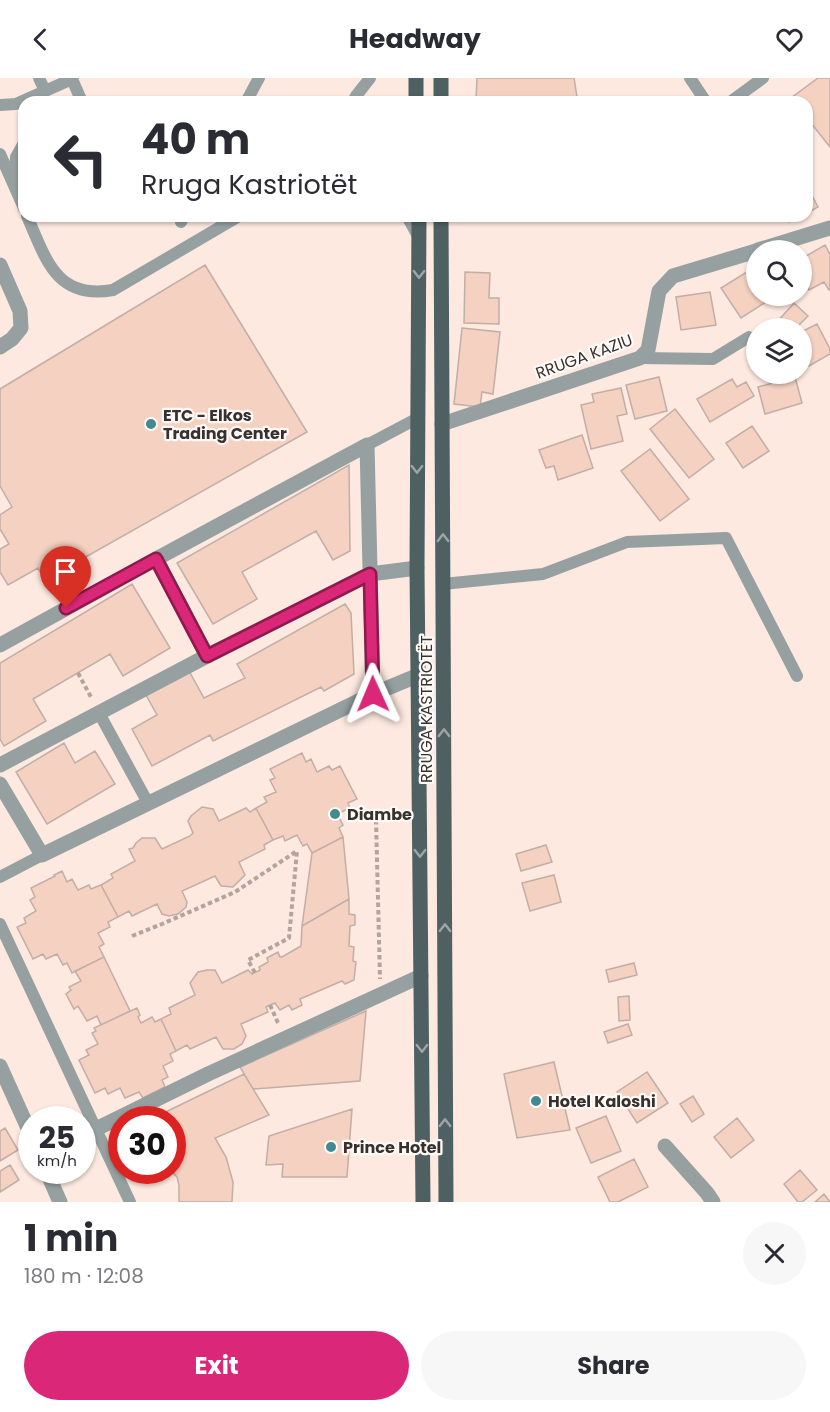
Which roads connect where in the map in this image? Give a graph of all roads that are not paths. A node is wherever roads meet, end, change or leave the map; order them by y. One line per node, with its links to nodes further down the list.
1 (39, 78): 9 (lane)
2 (73, 78): 9 (lane); 11 (lane)
3 (259, 78): 12 (lane)
4 (370, 78): 13 (lane)
5 (416, 78): 14 (main road)
6 (441, 78): 15 (main road)
7 (690, 78): 16 (lane)
8 (763, 78): 17 (lane)
9 (45, 91): 10 (lane)
10 (35, 96)
11 (80, 96)
12 (249, 96)
13 (356, 96)
14 (416, 96)
15 (441, 96)
16 (702, 96)
17 (738, 96)
18 (18, 104): 19 (lane)
19 (0, 105)
20 (0, 154): 22 (lane)
21 (18, 154): 22 (lane)
22 (15, 187): 23 (lane)
23 (18, 194)
24 (30, 222): 25 (lane)
25 (229, 222)
26 (410, 222): 30 (lane)
27 (419, 222): 30 (main road, RRUGA KASTRIOTËT)
28 (441, 222): 38 (main road, RRUGA KASTRIOTËT)
29 (830, 228): 31 (street, RRUGA KAZIU)
30 (419, 239): 37 (main road, RRUGA KASTRIOTËT, one-way to 37)
31 (792, 240)
32 (746, 254): 36 (street, RRUGA KAZIU)
33 (0, 265): 35 (street)
34 (746, 339): 36 (lane)
35 (0, 347)
36 (640, 358): 38 (street, RRUGA KAZIU)
37 (418, 418): 39 (lane); 41 (main road, RRUGA KASTRIOTËT, one-way to 41)
38 (442, 424): 43 (main road, RRUGA KASTRIOTËT, one-way to 38)
39 (367, 445): 40 (street); 42 (street)
40 (156, 559): 44 (street); 45 (street)
41 (417, 568): 42 (street); 46 (main road, RRUGA KASTRIOTËT)
42 (370, 574): 45 (street); 48 (street)
43 (443, 584): 47 (lane); 66 (main road, RRUGA KASTRIOTËT, one-way to 43)
44 (0, 645)
45 (207, 656): 49 (street)
46 (419, 675): 48 (street, RRUGA KASTRIOTËT); 56 (main road, RRUGA KASTRIOTËT, one-way to 56)
47 (797, 676)
48 (373, 694): 52 (street, RRUGA KASTRIOTËT)
49 (99, 713): 50 (street); 52 (lane)
50 (0, 765)
51 (0, 784): 53 (street)
52 (148, 803): 53 (street, RRUGA KASTRIOTËT)
53 (42, 855): 54 (lane)
54 (0, 877)
55 (0, 924): 59 (lane)
56 (421, 976): 60 (street); 65 (main road, RRUGA KASTRIOTËT, one-way to 65)
57 (0, 1066): 58 (street)
58 (18, 1106)
59 (85, 1106)
60 (96, 1129): 64 (lane)
61 (665, 1146): 67 (street)
62 (52, 1184): 63 (street)
63 (60, 1202)
64 (130, 1202)
65 (423, 1202)
66 (446, 1202)
67 (713, 1202)

